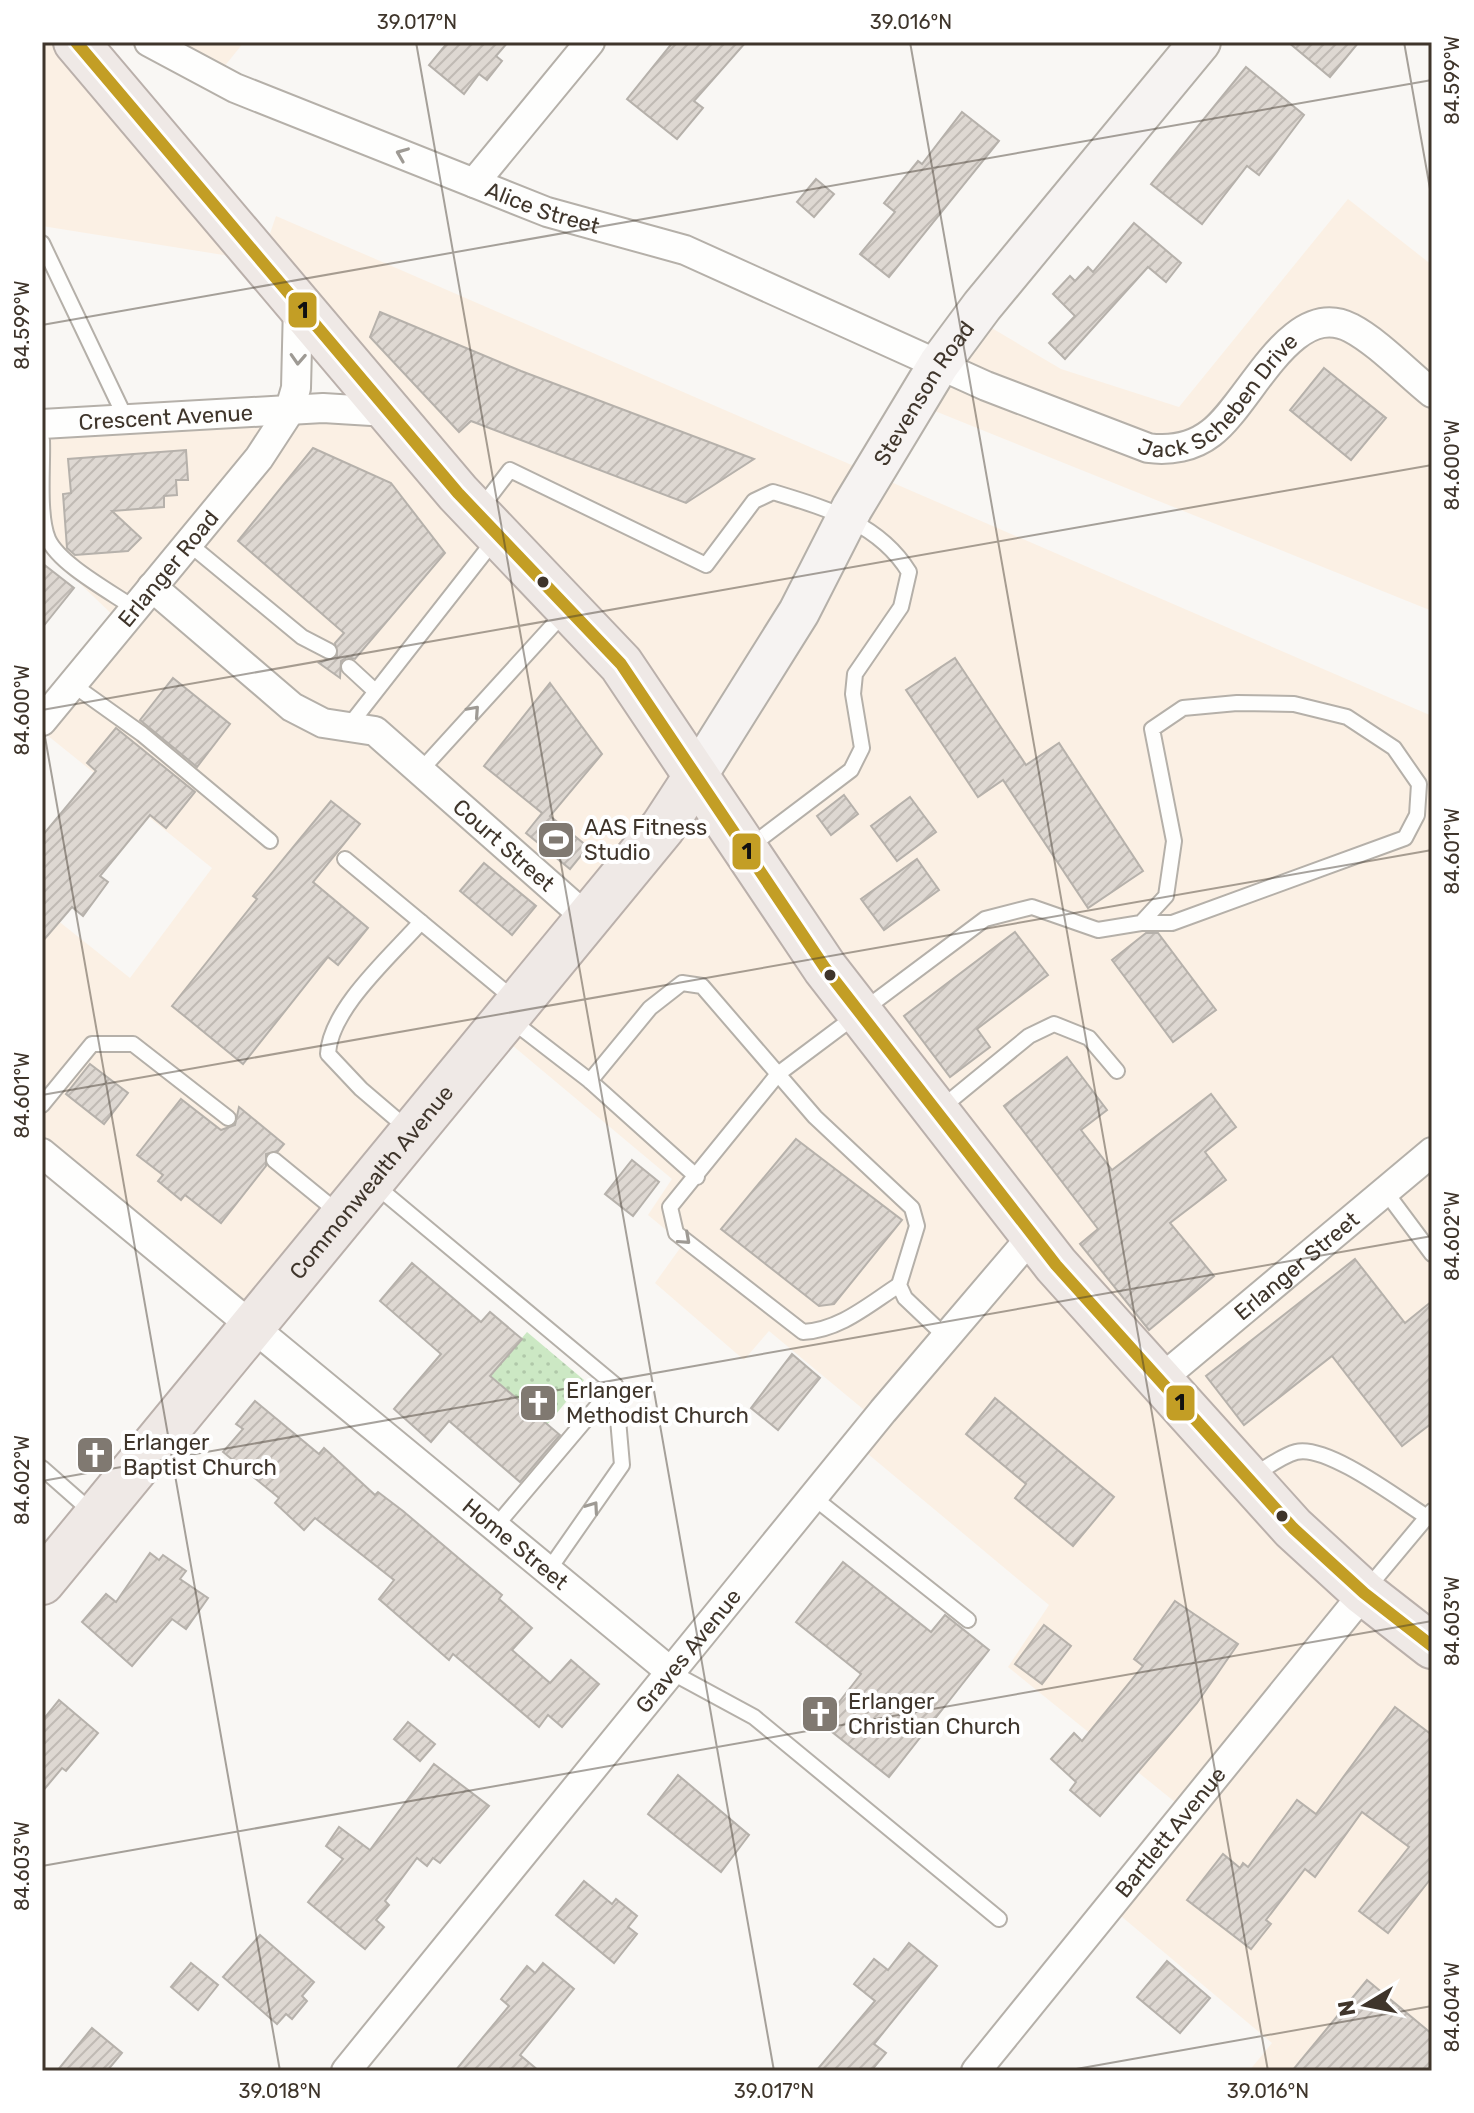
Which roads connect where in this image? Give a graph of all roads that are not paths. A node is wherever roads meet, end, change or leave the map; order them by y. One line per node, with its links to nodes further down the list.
1 (76, 42): 7 (main road)
2 (149, 42): 5 (street, Alice Street, one-way to 2)
3 (590, 42): 5 (street)
4 (1200, 42): 8 (main road, Stevenson Road)
5 (474, 183): 8 (street, Alice Street)
6 (42, 243): 12 (lane)
7 (298, 305): 10 (street, Erlanger Road, one-way to 10); 11 (main road)
8 (939, 364): 9 (street, Jack Scheben Drive); 15 (main road, Stevenson Road)
9 (1432, 393)
10 (289, 412): 11 (street); 12 (street, Crescent Avenue); 17 (street, Erlanger Road)
11 (388, 412): 16 (main road)
12 (126, 419): 13 (street, Crescent Avenue)
13 (42, 424)
14 (42, 440): 18 (lane)
15 (848, 516): 16 (lane); 27 (main road, Stevenson Road); 29 (lane)
16 (487, 524): 19 (main road); 23 (lane)
17 (188, 543): 18 (street, Erlanger Road); 20 (lane)
18 (143, 598): 22 (street, Erlanger Road); 25 (street, Court Street)
19 (569, 608): 26 (lane, one-way to 19); 27 (main road)
20 (329, 651)
21 (349, 667): 23 (lane)
22 (72, 684): 24 (street, Erlanger Road); 28 (lane)
23 (375, 691): 25 (lane)
24 (42, 721)
25 (348, 727): 26 (street, Court Street)
26 (422, 769): 31 (street, Court Street)
27 (695, 778): 29 (main road); 31 (main road, Commonwealth Avenue)
28 (270, 841)
29 (745, 851): 35 (main road)
30 (345, 859): 32 (lane)
31 (588, 919): 34 (main road, Commonwealth Avenue)
32 (421, 922): 34 (lane); 42 (lane)
33 (1141, 923): 33 (lane); 35 (lane)
34 (512, 1010): 38 (lane); 42 (main road, Commonwealth Avenue)
35 (858, 1011): 37 (lane); 40 (main road)
36 (1117, 1071): 40 (lane)
37 (778, 1074): 38 (lane); 46 (lane); 52 (lane)
38 (590, 1081): 46 (lane)
39 (42, 1105): 41 (lane)
40 (937, 1112): 50 (main road)
41 (228, 1118)
42 (412, 1132): 47 (main road, Commonwealth Avenue)
43 (1432, 1152): 48 (street, Erlanger Street)
44 (42, 1153): 53 (street, Home Street)
45 (274, 1160): 49 (lane)
46 (697, 1177): 52 (lane, one-way to 52)
47 (372, 1182): 49 (main road, Commonwealth Avenue); 56 (lane)
48 (1385, 1191): 51 (lane); 55 (street, Erlanger Street)
49 (344, 1217): 53 (main road, Commonwealth Avenue)
50 (1033, 1235): 54 (street, Graves Avenue); 55 (main road)
51 (1432, 1254)
52 (899, 1285): 54 (lane)
53 (252, 1328): 61 (main road, Commonwealth Avenue); 62 (street, Home Street)
54 (946, 1337): 59 (street, Graves Avenue)
55 (1160, 1380): 58 (main road)
56 (615, 1385): 62 (lane); 63 (lane, one-way to 56)
57 (42, 1468): 61 (lane)
58 (1249, 1478): 60 (lane); 65 (main road)
59 (813, 1497): 66 (lane); 68 (street, Graves Avenue)
60 (1430, 1514): 65 (lane)
61 (97, 1515): 64 (main road, Commonwealth Avenue)
62 (495, 1527): 63 (street, Home Street)
63 (548, 1571): 68 (street, Home Street)
64 (42, 1582)
65 (1364, 1593): 67 (main road); 71 (street, Bartlett Avenue)
66 (968, 1620)
67 (1432, 1646)
68 (671, 1672): 69 (lane, Home Street); 70 (street, Graves Avenue)
69 (999, 1919)
70 (346, 2071)
71 (976, 2071)

